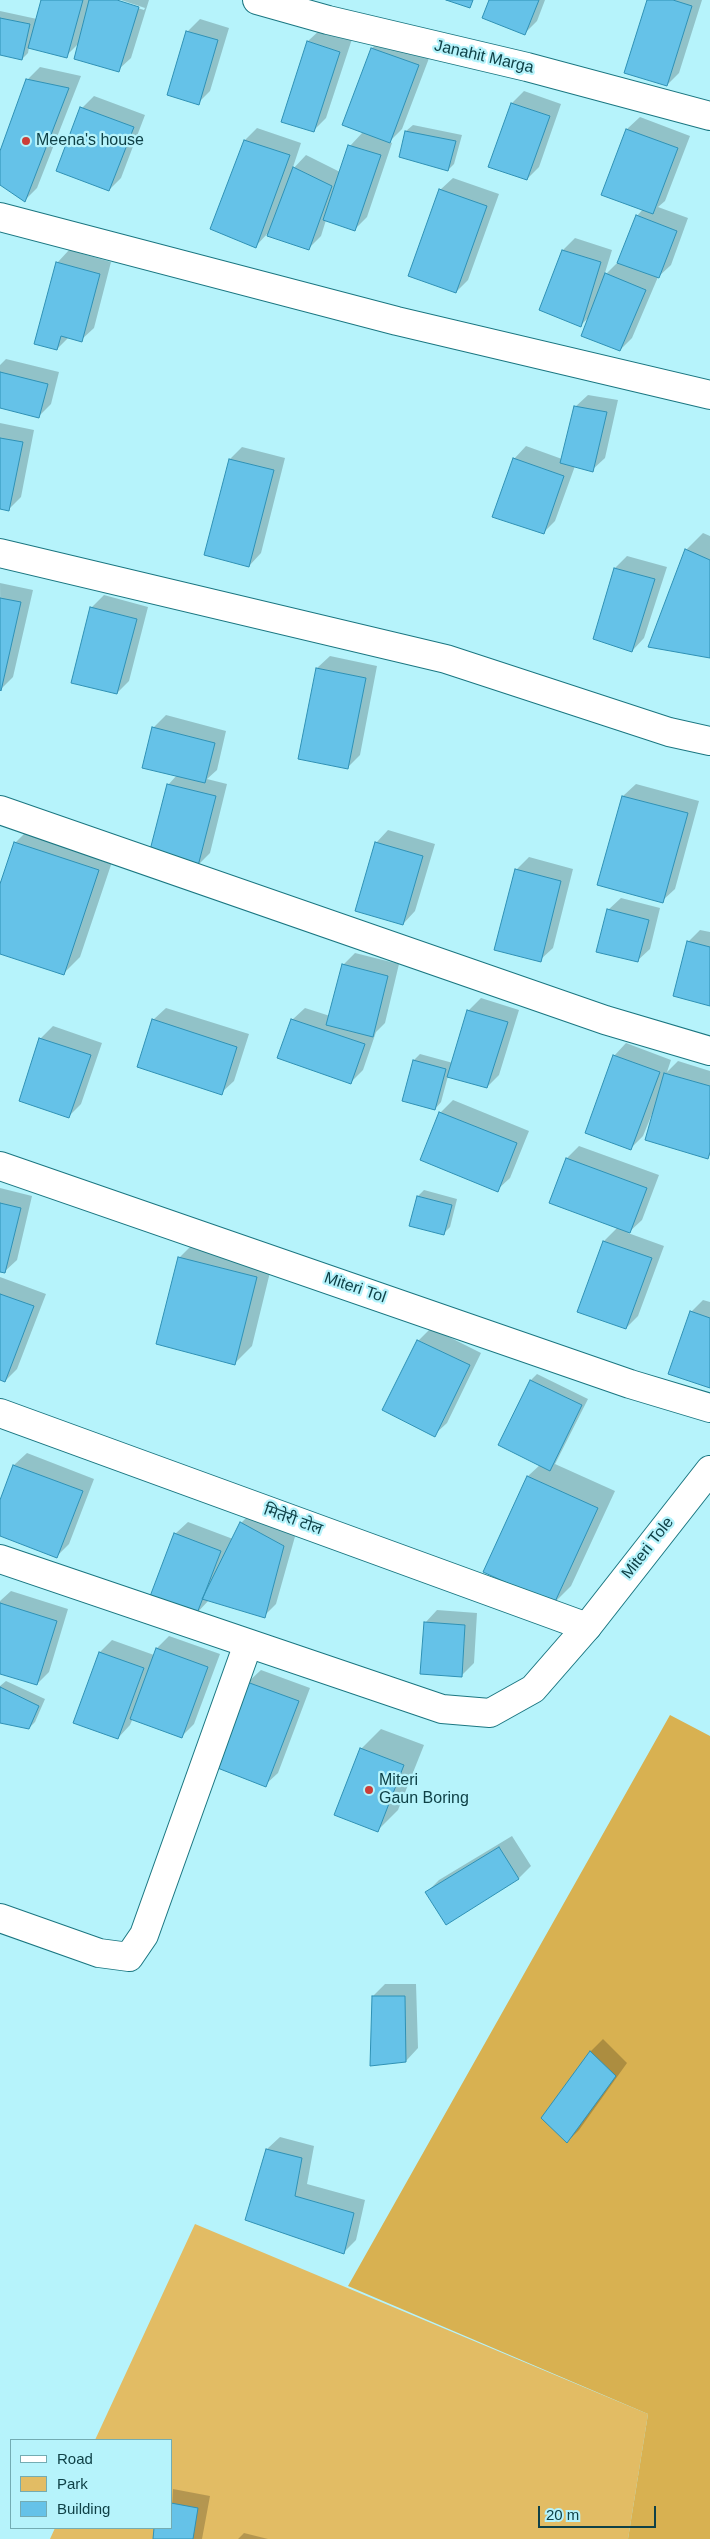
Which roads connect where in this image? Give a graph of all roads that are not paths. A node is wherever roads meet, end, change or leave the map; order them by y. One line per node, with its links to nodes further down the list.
1 (257, 0): 2 (street, Janahit Marga)
2 (710, 116)
3 (0, 217): 4 (street)
4 (710, 395)
5 (0, 553): 6 (street)
6 (710, 741)
7 (0, 810): 8 (street)
8 (710, 1051)
9 (0, 1166): 10 (street, Miteri Tol)
10 (710, 1408)
11 (0, 1413): 14 (street, मितेरी टोल)
12 (710, 1470): 14 (street, Miteri Tole)
13 (0, 1559): 15 (street)
14 (587, 1627): 15 (street, Miteri Tole)
15 (248, 1644): 16 (street)
16 (0, 1918)

